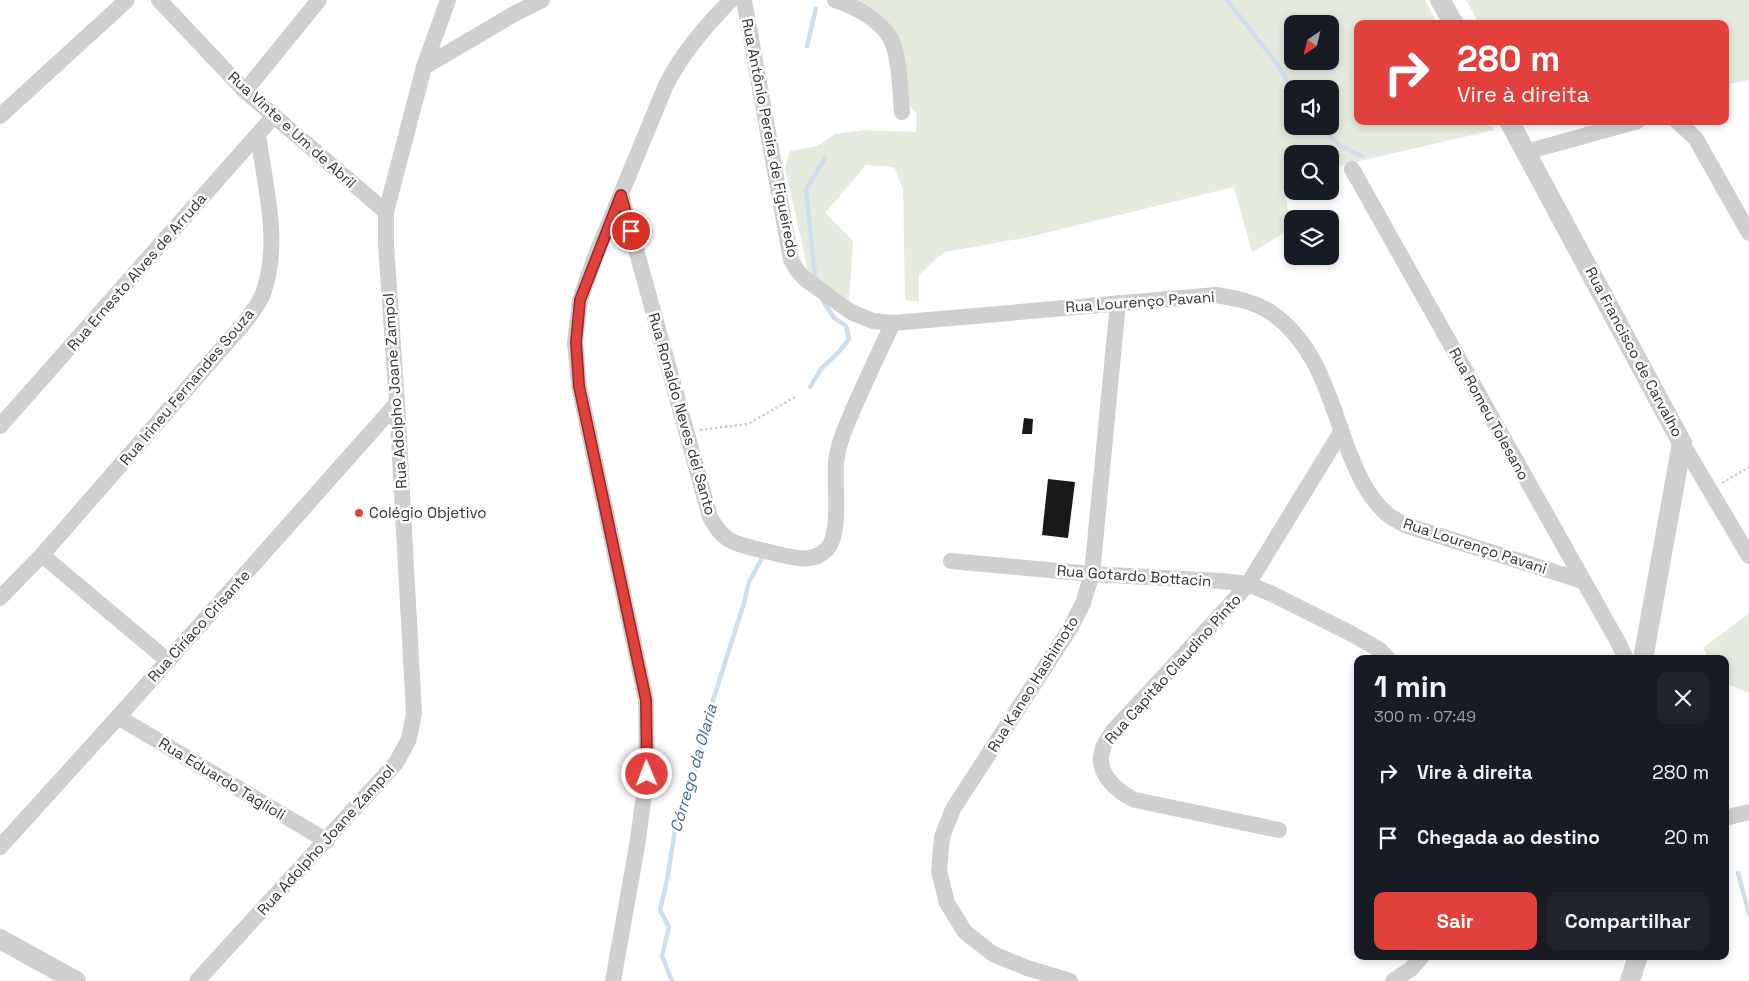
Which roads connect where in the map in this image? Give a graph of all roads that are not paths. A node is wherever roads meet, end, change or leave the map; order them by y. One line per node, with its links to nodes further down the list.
1 (127, 0): 14 (street)
2 (159, 0): 12 (street, Rua Vinte e Um de Abril)
3 (319, 0): 12 (street)
4 (448, 0): 11 (street, Rua Adolpho Joane Zampol)
5 (542, 0): 11 (street)
6 (731, 0): 22 (street)
7 (744, 0): 26 (street, Rua Antônio Pereira de Figueiredo)
8 (835, 0): 13 (street)
9 (1440, 0): 10 (street)
10 (1452, 20)
11 (424, 67): 23 (street, Rua Adolpho Joane Zampol)
12 (245, 91): 15 (street, Rua Vinte e Um de Abril)
13 (902, 112)
14 (0, 116)
15 (273, 117): 19 (street, Rua Ernesto Alves de Arruda); 23 (street, Rua Vinte e Um de Abril)
16 (1511, 125): 20 (street, Rua Francisco de Carvalho)
17 (1624, 125): 20 (street)
18 (1681, 125): 24 (street)
19 (258, 134): 28 (street, Rua Ernesto Alves de Arruda); 31 (street, Rua Irineu Fernandes Souza)
20 (1526, 152): 30 (street, Rua Francisco de Carvalho)
21 (1352, 169): 35 (street, Rua Romeu Tolesano)
22 (621, 195): 26 (street, Rua Ronaldo Neves del Santo); 53 (street)
23 (386, 212): 27 (street, Rua Adolpho Joane Zampol)
24 (1749, 233)
25 (1118, 303): 26 (street, Rua Lourenço Pavani); 29 (street, Rua Lourenço Pavani); 34 (street, Rua Kaneo Hashimoto)
26 (893, 323)
27 (397, 403): 41 (street, Rua Ciríaco Crisante); 46 (street, Rua Adolpho Joane Zampol)
28 (0, 426)
29 (1341, 432): 35 (street, Rua Lourenço Pavani); 36 (street, Rua Capitão Claudino Pinto)
30 (1682, 442): 32 (street); 40 (street, Rua Francisco de Carvalho)
31 (42, 555): 37 (street, Rua Irineu Fernandes Souza); 41 (street)
32 (1749, 556)
33 (951, 561): 34 (street, Rua Gotardo Bottacin)
34 (1092, 574): 36 (street, Rua Gotardo Bottacin); 54 (street, Rua Kaneo Hashimoto)
35 (1583, 581): 39 (street, Rua Romeu Tolesano)
36 (1248, 584): 38 (street, Rua Gotardo Bottacin); 45 (street, Rua Capitão Claudino Pinto)
37 (0, 598)
38 (1384, 655)
39 (1624, 655)
40 (1644, 655)
41 (168, 661): 42 (street, Rua Ciríaco Crisante)
42 (118, 717): 46 (street, Rua Eduardo Taglioli); 47 (street, Rua Ciríaco Crisante)
43 (1749, 812): 44 (street)
44 (1729, 817)
45 (1279, 830)
46 (327, 841): 52 (street, Rua Adolpho Joane Zampol)
47 (0, 847)
48 (0, 939): 51 (street)
49 (1419, 960): 55 (street)
50 (1637, 960): 56 (street)
51 (76, 981)
52 (197, 981)
53 (613, 981)
54 (1070, 981)
55 (1393, 981)
56 (1630, 981)

